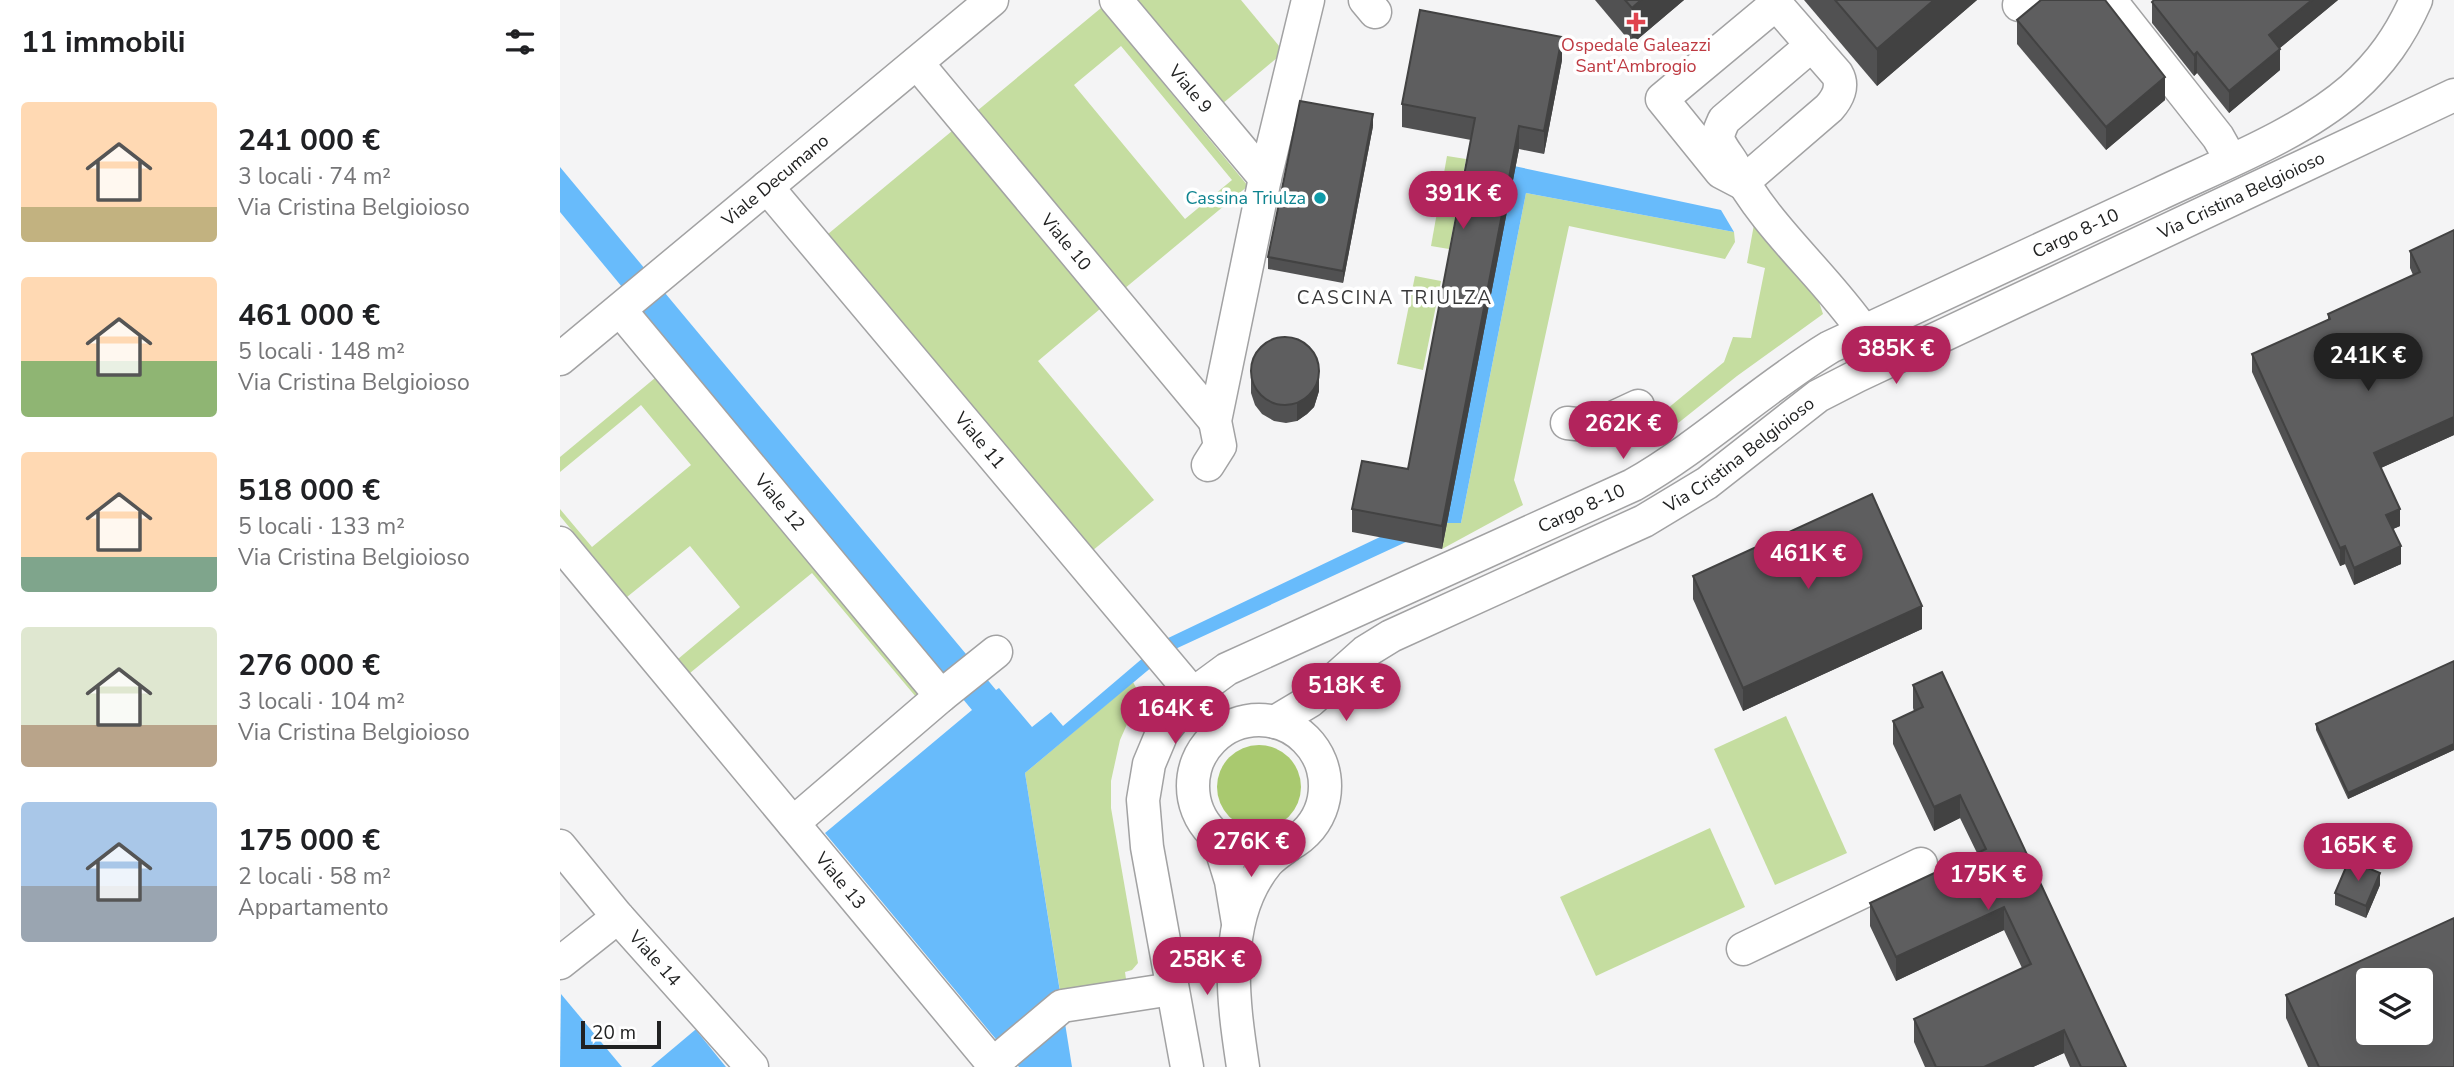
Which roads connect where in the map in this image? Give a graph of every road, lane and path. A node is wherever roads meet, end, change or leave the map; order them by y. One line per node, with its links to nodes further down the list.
1 (992, 0): 7 (street, Viale Decumano)
2 (1116, 0): 10 (street, Viale 9)
3 (1308, 0): 10 (street)
4 (2110, 0): 9 (street)
5 (2416, 0): 9 (street, Cargo 8-10)
6 (1812, 45): 11 (street); 11 (street); 11 (street)
7 (917, 63): 12 (street, Viale Decumano); 17 (street, Viale 10)
8 (2454, 95): 22 (street, Via Cristina Belgioioso)
9 (2231, 160): 14 (street, Cargo 8-10)
10 (1265, 178): 17 (street)
11 (1742, 183): 14 (street)
12 (767, 187): 13 (street, Viale Decumano); 23 (street, Viale 11)
13 (620, 310): 15 (street, Viale Decumano); 24 (street, Viale 12)
14 (1864, 331): 23 (street, Cargo 8-10)
15 (560, 359)
16 (1638, 406): 18 (street)
17 (1215, 421): 19 (street)
18 (1567, 423)
19 (1208, 465)
20 (560, 543): 27 (street, Viale 13)
21 (996, 652): 24 (street)
22 (1335, 679): 25 (street, Via Cristina Belgioioso); 26 (street, Via Cristina Belgioioso)
23 (1193, 694): 36 (street, Cargo 8-10)
24 (941, 696): 27 (street)
25 (1275, 722): 26 (street); 28 (street)
26 (1319, 759): 29 (street)
27 (793, 823): 37 (street, Viale 13)
28 (1218, 839): 29 (street); 33 (street)
29 (1289, 845): 33 (street)
30 (560, 846): 32 (street, Viale 14)
31 (1921, 864): 34 (street)
32 (618, 916): 35 (street); 38 (street, Viale 14)
33 (1238, 926): 40 (street)
34 (1743, 949)
35 (560, 964)
36 (1172, 989): 37 (street, Viale 13); 39 (street, Cargo 8-10)
37 (979, 1061)
38 (752, 1067)
39 (1187, 1067)
40 (1243, 1067)

